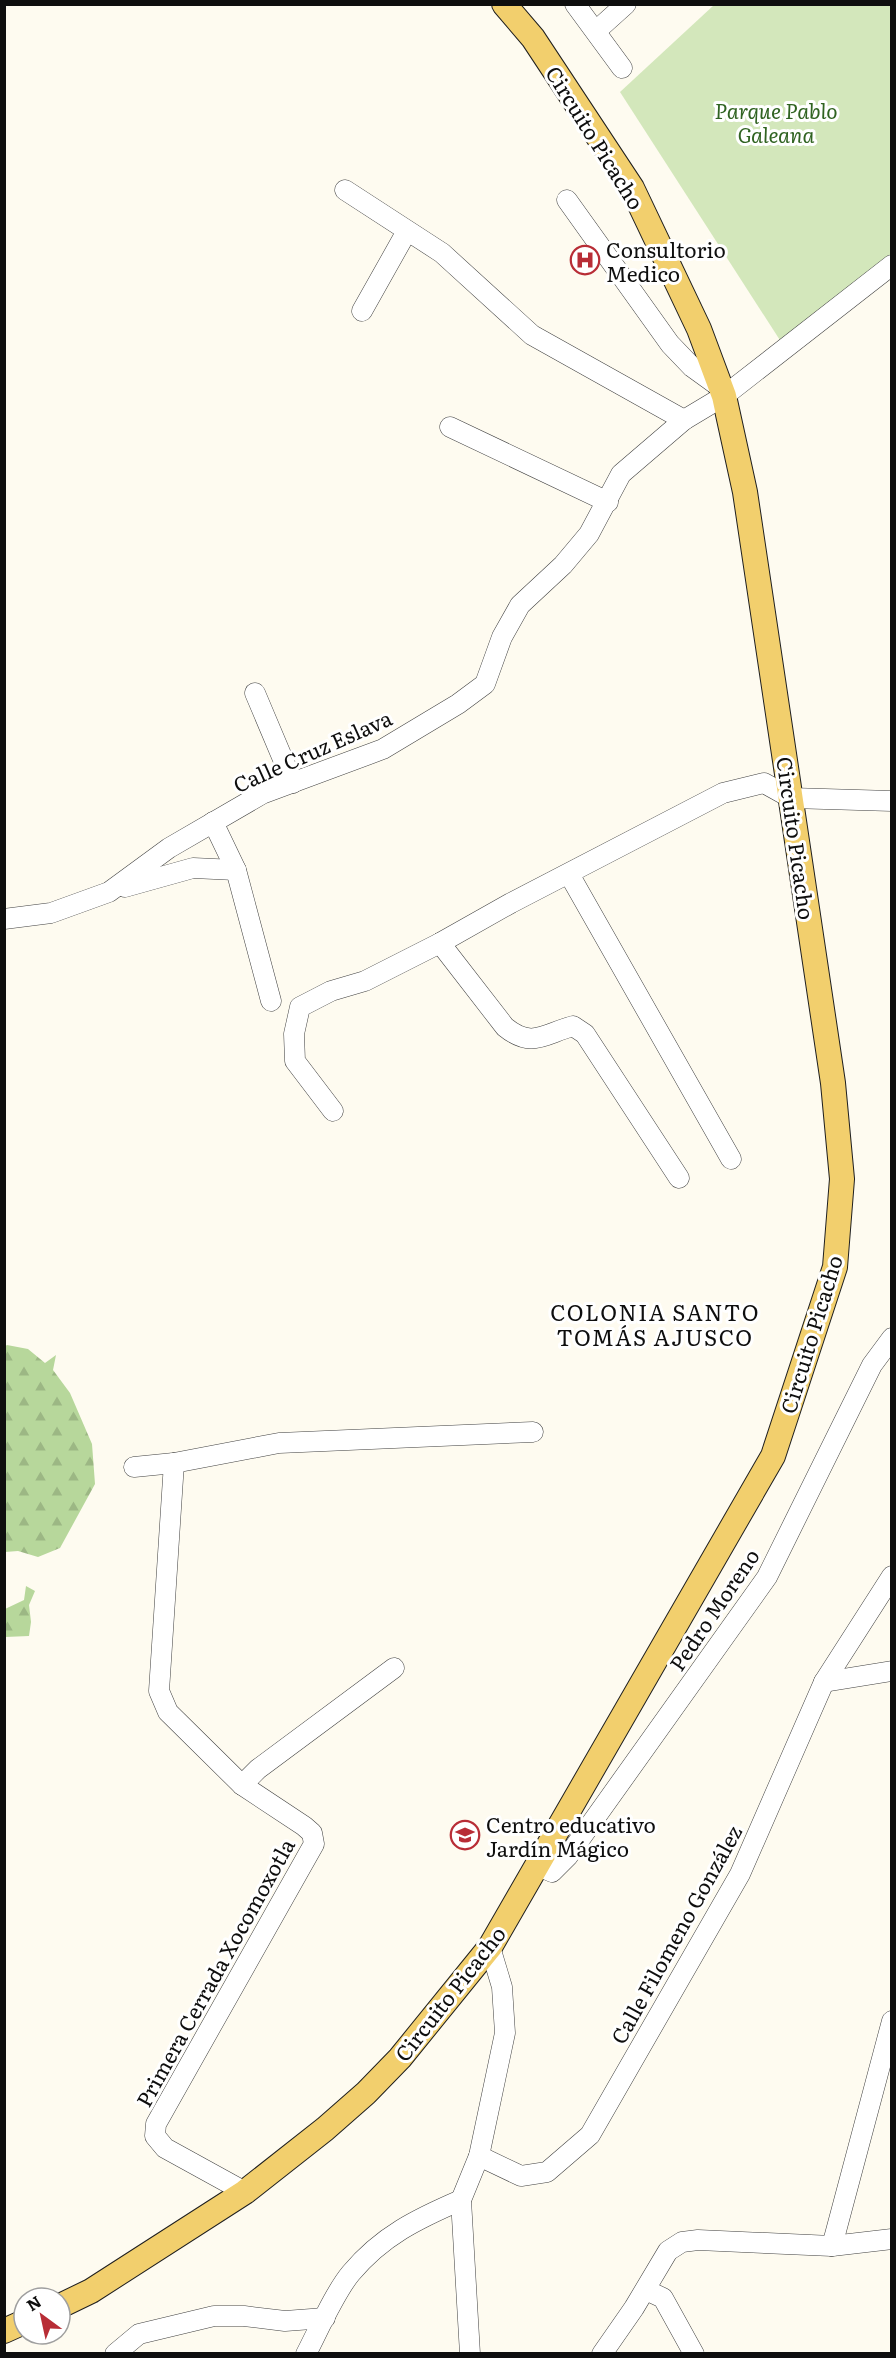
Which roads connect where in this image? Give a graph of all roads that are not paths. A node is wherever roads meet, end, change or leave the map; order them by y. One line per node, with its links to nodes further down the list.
1 (504, 4): 11 (main road, Circuito Picacho)
2 (575, 4): 4 (street)
3 (626, 4): 4 (street)
4 (596, 31): 5 (street)
5 (622, 68)
6 (345, 190): 8 (street)
7 (567, 200): 11 (street)
8 (407, 231): 10 (street); 12 (street)
9 (891, 265): 11 (street, Calle Cruz Eslava)
10 (362, 311)
11 (722, 392): 12 (street, Calle Cruz Eslava); 17 (main road, Circuito Picacho)
12 (684, 420): 14 (street, Calle Cruz Eslava)
13 (450, 427): 14 (street)
14 (608, 502): 16 (street, Calle Cruz Eslava)
15 (255, 693): 16 (street)
16 (293, 783): 19 (street, Calle Cruz Eslava)
17 (791, 798): 18 (street); 21 (street); 38 (main road, Circuito Picacho)
18 (891, 801)
19 (213, 822): 20 (street); 22 (street, Calle Cruz Eslava)
20 (236, 870): 22 (street); 25 (street)
21 (569, 874): 24 (street); 27 (street)
22 (109, 892): 23 (street, Calle Cruz Eslava)
23 (4, 919)
24 (440, 943): 26 (street); 28 (street)
25 (271, 1001)
26 (333, 1111)
27 (731, 1159)
28 (679, 1178)
29 (891, 1338): 38 (street, Pedro Moreno)
30 (533, 1432): 31 (street)
31 (174, 1462): 32 (street); 37 (street)
32 (134, 1467)
33 (891, 1576): 36 (street, Calle Filomeno González)
34 (394, 1668): 37 (street)
35 (891, 1671): 36 (street)
36 (824, 1682): 41 (street, Calle Filomeno González)
37 (242, 1785): 42 (street, Primera Cerrada Xocomoxotla)
38 (536, 1865): 39 (main road, Circuito Picacho)
39 (490, 1947): 41 (street); 42 (main road, Circuito Picacho)
40 (891, 2021): 45 (street)
41 (479, 2156): 43 (street)
42 (245, 2192): 47 (main road, Circuito Picacho)
43 (461, 2200): 48 (street); 49 (street)
44 (891, 2239): 45 (street)
45 (832, 2246): 46 (street)
46 (645, 2290): 52 (street); 53 (street)
47 (72, 2300)
48 (325, 2318): 50 (street); 51 (street)
49 (470, 2353)
50 (115, 2354)
51 (306, 2354)
52 (602, 2354)
53 (694, 2354)

